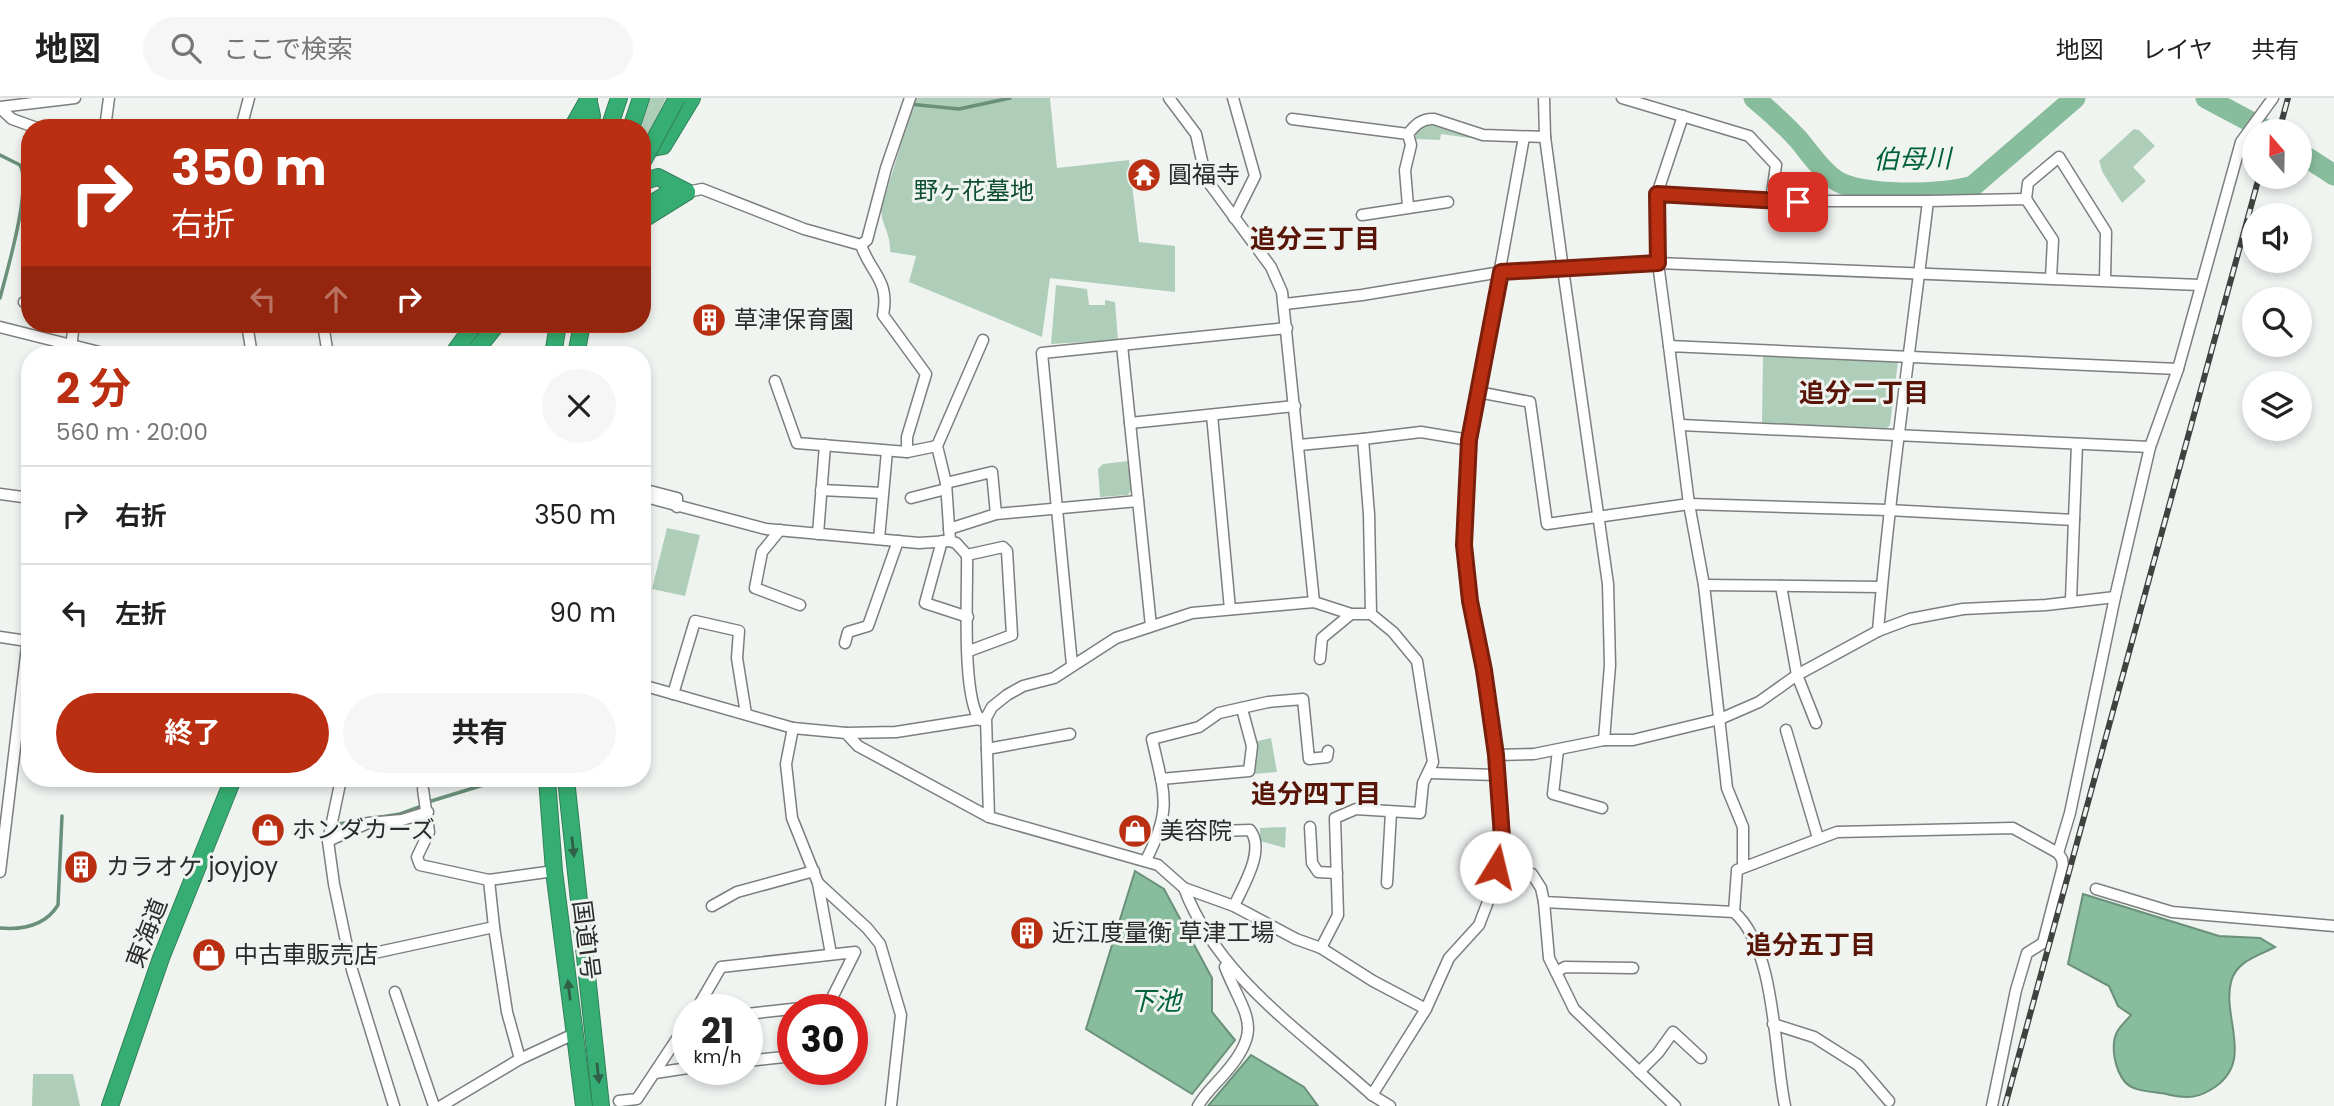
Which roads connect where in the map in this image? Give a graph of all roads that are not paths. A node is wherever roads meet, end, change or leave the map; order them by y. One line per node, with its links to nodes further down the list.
1 (75, 98): 15 (street)
2 (109, 98): 17 (street)
3 (249, 98): 18 (street)
4 (588, 98): 19 (highway); 20 (highway)
5 (620, 98): 21 (highway)
6 (641, 98): 22 (highway)
7 (677, 98): 28 (highway, bridge)
8 (692, 98): 29 (highway)
9 (911, 98): 42 (street)
10 (1169, 98): 41 (street)
11 (1233, 98): 41 (street)
12 (1544, 98): 27 (street)
13 (1622, 98): 16 (street)
14 (2273, 98): 49 (street)
15 (0, 108): 24 (street)
16 (1683, 116): 32 (street); 34 (street)
17 (106, 119)
18 (243, 119)
19 (577, 119)
20 (591, 119)
21 (612, 119)
22 (634, 119)
23 (1292, 119): 25 (street)
24 (21, 122)
25 (1408, 134): 26 (street); 38 (street)
26 (1524, 137): 27 (street); 45 (street)
27 (1545, 137): 44 (street)
28 (651, 146)
29 (651, 148)
30 (651, 179): 31 (highway)
31 (687, 192): 37 (highway); 39 (highway); 42 (street)
32 (1657, 194): 34 (street); 43 (street)
33 (2026, 199): 35 (street); 47 (street); 48 (street)
34 (1771, 201): 35 (street)
35 (1928, 201): 46 (street)
36 (1448, 202): 38 (street)
37 (651, 204)
38 (1408, 206): 40 (street)
39 (651, 214)
40 (1362, 215)
41 (1234, 218): 50 (street)
42 (861, 245): 74 (street)
43 (1658, 263): 44 (street); 46 (street); 56 (street)
44 (1563, 269): 45 (street); 90 (street)
45 (1501, 272): 50 (street); 60 (street)
46 (1920, 273): 47 (street); 57 (street)
47 (2051, 278): 48 (street)
48 (2105, 280): 49 (street)
49 (2200, 285): 58 (street)
50 (1285, 304): 52 (street)
51 (0, 327): 55 (street)
52 (1287, 328): 54 (street); 61 (street)
53 (983, 340): 71 (street)
54 (1122, 345): 63 (street); 87 (street)
55 (59, 346)
56 (1669, 346): 57 (street); 64 (street)
57 (1911, 356): 58 (street); 65 (street)
58 (2178, 369): 72 (street)
59 (775, 380): 69 (street)
60 (1478, 393): 67 (street); 90 (street)
61 (1295, 406): 62 (street); 70 (street)
62 (1212, 415): 63 (street); 106 (street)
63 (1130, 423): 83 (street)
64 (1681, 425): 65 (street); 84 (street)
65 (1897, 435): 68 (street); 88 (street)
66 (1363, 439): 67 (street); 70 (street); 108 (street)
67 (1469, 440): 135 (street)
68 (2077, 444): 72 (street); 91 (street)
69 (825, 445): 73 (street); 76 (street)
70 (1299, 445): 104 (street)
71 (937, 446): 74 (street); 75 (street)
72 (2150, 447): 102 (street)
73 (887, 451): 74 (street); 78 (street)
74 (907, 452)
75 (946, 486): 81 (street); 89 (street); 92 (street)
76 (821, 490): 78 (street); 94 (street)
77 (651, 491): 86 (street)
78 (883, 493): 95 (street)
79 (0, 494): 80 (street)
80 (21, 497)
81 (911, 498)
82 (651, 499): 86 (street)
83 (1138, 501): 87 (street); 110 (street)
84 (1689, 505): 88 (street); 90 (street); 99 (street)
85 (651, 506): 86 (street)
86 (677, 507): 93 (street)
87 (1057, 508): 89 (street); 117 (street)
88 (1888, 510): 91 (street); 101 (street)
89 (996, 514): 92 (street)
90 (1599, 516): 131 (street)
91 (2074, 520): 103 (street)
92 (949, 529): 97 (street)
93 (780, 530): 94 (street); 105 (street)
94 (818, 534): 95 (street)
95 (879, 539): 96 (street)
96 (898, 541): 97 (street); 114 (street)
97 (946, 541): 98 (street); 109 (street)
98 (967, 555): 109 (street); 115 (street)
99 (1704, 585): 100 (street); 125 (street)
100 (1781, 586): 101 (street); 118 (street)
101 (1881, 587): 111 (street)
102 (2115, 597): 103 (street); 153 (street)
103 (2071, 600): 111 (street)
104 (1314, 602): 106 (street); 107 (street)
105 (800, 605)
106 (1230, 609): 110 (street)
107 (1351, 614): 108 (street); 116 (street)
108 (1371, 614): 136 (street)
109 (968, 617): 115 (street)
110 (1151, 626): 117 (street)
111 (1878, 631): 118 (street)
112 (0, 637): 113 (street)
113 (21, 639)
114 (845, 643)
115 (969, 651): 124 (street)
116 (1320, 659)
117 (1072, 665): 124 (street)
118 (1797, 675): 125 (street); 126 (street)
119 (21, 683): 144 (street)
120 (651, 688): 121 (street)
121 (673, 694): 123 (street); 123 (street)
122 (1242, 709): 134 (street); 138 (street); 138 (street)
123 (746, 714): 127 (street)
124 (983, 719): 129 (street); 132 (street)
125 (1720, 719): 131 (street); 155 (street)
126 (1816, 723)
127 (793, 728): 129 (street); 158 (street)
128 (1786, 730): 151 (street)
129 (846, 733): 148 (street)
130 (1070, 734): 132 (street)
131 (1604, 740): 133 (street)
132 (987, 748): 148 (street)
133 (1558, 750): 135 (street); 145 (street)
134 (1328, 751)
135 (1496, 755): 137 (street)
136 (1430, 773): 137 (street); 147 (street)
137 (1496, 775): 156 (street)
138 (1161, 779): 149 (street)
139 (230, 787): 193 (highway, 東海道)
140 (339, 787): 152 (street)
141 (548, 787): 157 (highway, 国道1号)
142 (567, 787): 198 (highway, 国道1号, one-way to 198)
143 (423, 789): 146 (street)
144 (5, 799): 159 (street)
145 (1602, 808)
146 (428, 812): 152 (street); 161 (street)
147 (1391, 812): 160 (street); 163 (street)
148 (989, 817): 154 (street)
149 (1162, 823): 154 (street); 168 (street)
150 (1311, 827): 160 (street)
151 (1818, 838): 153 (street); 155 (street)
152 (328, 841): 174 (street)
153 (2058, 853): 204 (street)
154 (1146, 860): 164 (street)
155 (1743, 866): 169 (street)
156 (1496, 867): 166 (street); 181 (street)
157 (554, 871): 161 (street); 183 (highway, 国道1号, one-way to 157)
158 (814, 871): 162 (street); 167 (street)
159 (0, 872)
160 (1336, 873): 172 (street)
161 (489, 880): 171 (street)
162 (818, 883): 173 (street); 199 (street)
163 (1387, 883)
164 (1184, 888): 168 (street); 175 (street)
165 (2096, 889): 170 (street)
166 (1544, 902): 169 (street); 177 (street)
167 (712, 906)
168 (1234, 906): 172 (street)
169 (1734, 912): 182 (street)
170 (2334, 926)
171 (494, 927): 174 (street); 186 (street)
172 (1321, 948): 181 (street)
173 (831, 954): 179 (street); 180 (street)
174 (351, 958): 194 (street)
175 (1222, 958): 190 (street); 200 (street)
176 (1633, 968): 177 (street)
177 (1556, 972): 188 (street)
178 (395, 992): 195 (street)
179 (705, 994)
180 (834, 994)
181 (1426, 1009): 190 (street)
182 (1773, 1024): 192 (street); 203 (street)
183 (574, 1034): 186 (street); 197 (highway, 国道1号)
184 (672, 1047): 189 (street)
185 (1701, 1058): 188 (street)
186 (520, 1059): 196 (street)
187 (672, 1071): 189 (street)
188 (1639, 1072): 202 (street)
189 (654, 1073): 191 (street)
190 (1372, 1095): 201 (street)
191 (619, 1101)
192 (1889, 1101)
193 (110, 1106)
194 (394, 1106)
195 (434, 1106)
196 (441, 1106)
197 (584, 1106)
198 (601, 1106)
199 (891, 1106)
200 (1198, 1106)
201 (1390, 1106)
202 (1675, 1106)
203 (1785, 1106)
204 (1992, 1106)

